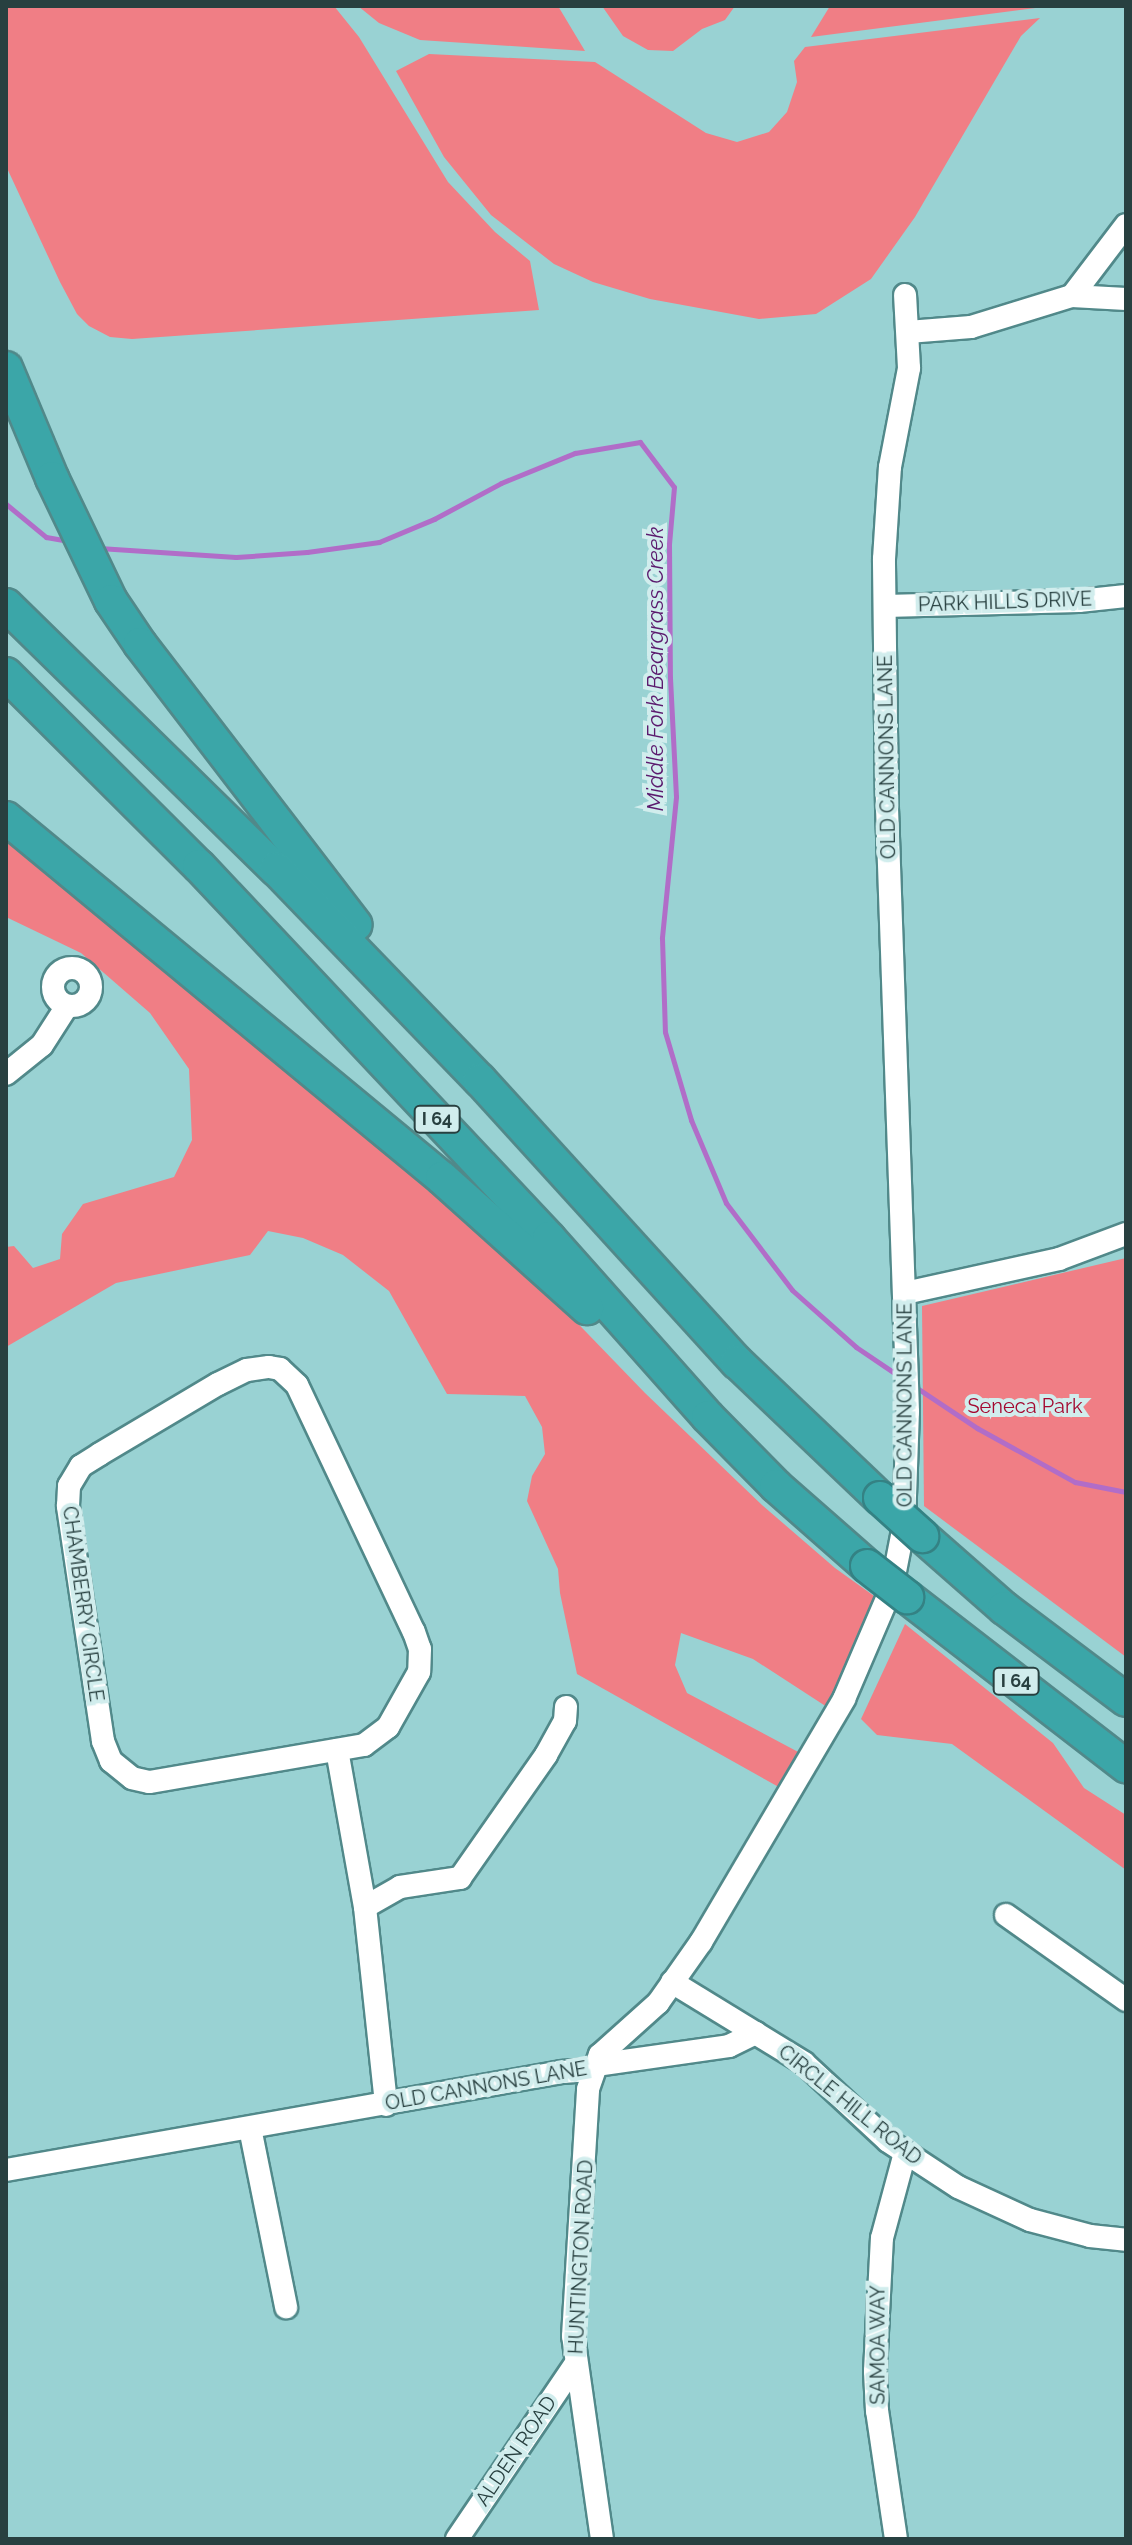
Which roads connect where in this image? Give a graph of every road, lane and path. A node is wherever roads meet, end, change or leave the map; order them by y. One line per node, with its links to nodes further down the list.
1 (1126, 225): 3 (street)
2 (905, 295): 5 (street, OLD CANNONS LANE)
3 (1072, 296): 4 (street); 5 (street)
4 (1126, 299)
5 (908, 332): 9 (street, OLD CANNONS LANE)
6 (6, 368): 14 (highway)
7 (1126, 596): 9 (street, PARK HILLS DRIVE)
8 (6, 605): 14 (highway, I 64)
9 (885, 606): 16 (street, OLD CANNONS LANE)
10 (6, 674): 17 (highway, I 64)
11 (9, 819): 17 (highway)
12 (67, 1006): 13 (street)
13 (6, 1074)
14 (480, 1080): 18 (highway, I 64, bridge)
15 (1126, 1234): 16 (street)
16 (905, 1293): 24 (street, OLD CANNONS LANE)
17 (708, 1417): 21 (highway, I 64, bridge)
18 (1126, 1700)
19 (566, 1707): 22 (street)
20 (337, 1750): 20 (street, CHAMBERRY CIRCLE); 22 (street)
21 (1126, 1766)
22 (365, 1907): 28 (street)
23 (1006, 1915): 25 (street)
24 (672, 1982): 26 (street, CIRCLE HILL ROAD); 27 (street, OLD CANNONS LANE)
25 (1126, 2000)
26 (756, 2033): 27 (street); 30 (street, CIRCLE HILL ROAD)
27 (595, 2067): 28 (street, OLD CANNONS LANE); 34 (street, HUNTINGTON ROAD)
28 (386, 2105): 29 (street, OLD CANNONS LANE)
29 (250, 2128): 31 (street, OLD CANNONS LANE); 33 (street)
30 (905, 2153): 32 (street, CIRCLE HILL ROAD); 37 (street, SAMOA WAY)
31 (6, 2170)
32 (1126, 2240)
33 (286, 2307)
34 (576, 2363): 35 (street, ALDEN ROAD); 36 (street, HUNTINGTON ROAD)
35 (457, 2539)
36 (602, 2539)
37 (896, 2539)

